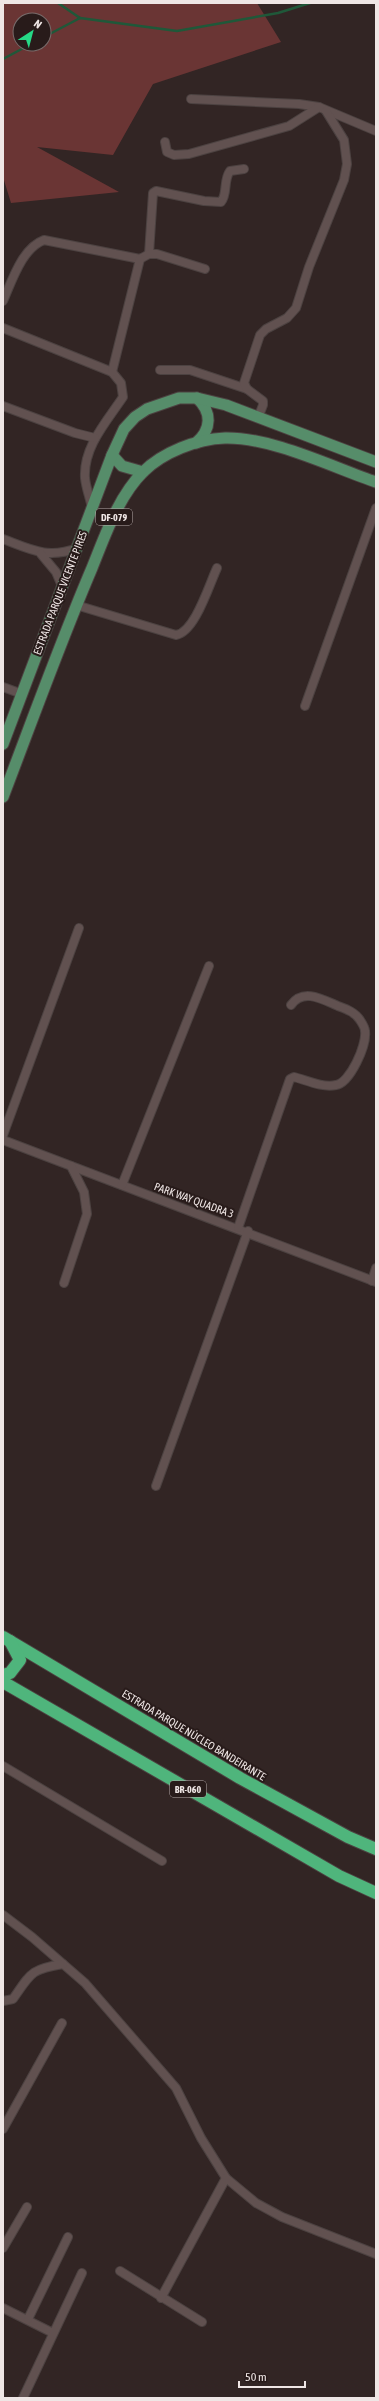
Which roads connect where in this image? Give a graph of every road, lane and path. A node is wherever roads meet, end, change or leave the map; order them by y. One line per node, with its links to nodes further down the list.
1 (191, 99): 2 (street)
2 (322, 109): 3 (street); 4 (street); 13 (street)
3 (376, 131)
4 (165, 142)
5 (244, 169): 6 (street)
6 (149, 254): 7 (street); 8 (street)
7 (140, 259): 9 (street); 12 (street)
8 (205, 269)
9 (3, 301)
10 (3, 328): 12 (street)
11 (160, 370): 13 (street)
12 (112, 372): 17 (street)
13 (247, 390): 16 (street)
14 (197, 398): 16 (main road, ESTRADA PARQUE VICENTE PIRES / DF-079); 18 (main road); 19 (main road, ESTRADA PARQUE VICENTE PIRES / DF-079)
15 (3, 406): 17 (street)
16 (258, 418): 20 (main road, ESTRADA PARQUE VICENTE PIRES / DF-079)
17 (95, 438): 24 (street)
18 (196, 443): 21 (main road, ESTRADA PARQUE VICENTE PIRES / DF-079); 22 (main road, ESTRADA PARQUE VICENTE PIRES / DF-079)
19 (112, 455): 21 (main road); 24 (main road, ESTRADA PARQUE VICENTE PIRES / DF-079)
20 (376, 462)
21 (142, 472): 30 (main road, ESTRADA PARQUE VICENTE PIRES / DF-079)
22 (376, 482)
23 (376, 508): 33 (street)
24 (92, 509): 26 (main road, ESTRADA PARQUE VICENTE PIRES / DF-079)
25 (3, 539): 27 (street)
26 (78, 548): 27 (street); 29 (main road, ESTRADA PARQUE VICENTE PIRES / DF-079)
27 (41, 554): 29 (street)
28 (217, 568): 30 (street)
29 (62, 586): 32 (main road, ESTRADA PARQUE VICENTE PIRES / DF-079)
30 (76, 605): 35 (main road, ESTRADA PARQUE VICENTE PIRES / DF-079)
31 (3, 687): 32 (street)
32 (22, 694): 34 (main road, ESTRADA PARQUE VICENTE PIRES / DF-079)
33 (305, 706)
34 (3, 744)
35 (3, 797)
36 (79, 928): 39 (street)
37 (208, 966): 42 (street)
38 (291, 1005): 43 (street)
39 (3, 1135)
40 (3, 1140): 41 (street, PARK WAY QUADRA 3)
41 (71, 1166): 42 (street, PARK WAY QUADRA 3); 47 (street)
42 (122, 1185): 43 (street, PARK WAY QUADRA 3)
43 (238, 1228): 44 (street, PARK WAY QUADRA 3)
44 (248, 1232): 46 (street, PARK WAY QUADRA 3); 48 (street)
45 (376, 1268): 46 (street)
46 (374, 1281)
47 (64, 1283)
48 (156, 1486)
49 (6, 1639): 50 (highway); 53 (highway, ESTRADA PARQUE NÚCLEO BANDEIRANTE)
50 (3, 1675)
51 (3, 1682): 55 (highway, BR-060)
52 (3, 1766): 54 (street)
53 (376, 1849)
54 (162, 1861)
55 (376, 1893)
56 (3, 1915): 57 (street)
57 (63, 1964): 58 (street); 61 (street)
58 (3, 2001)
59 (62, 2023): 60 (street)
60 (3, 2129)
61 (226, 2178): 65 (street); 68 (street)
62 (27, 2207): 64 (street)
63 (68, 2237): 70 (street)
64 (3, 2248)
65 (376, 2254)
66 (120, 2271): 68 (street)
67 (82, 2273): 72 (street)
68 (162, 2298): 71 (street)
69 (3, 2308): 70 (street)
70 (28, 2319): 72 (street)
71 (202, 2322)
72 (53, 2333): 73 (street)
73 (23, 2398)

